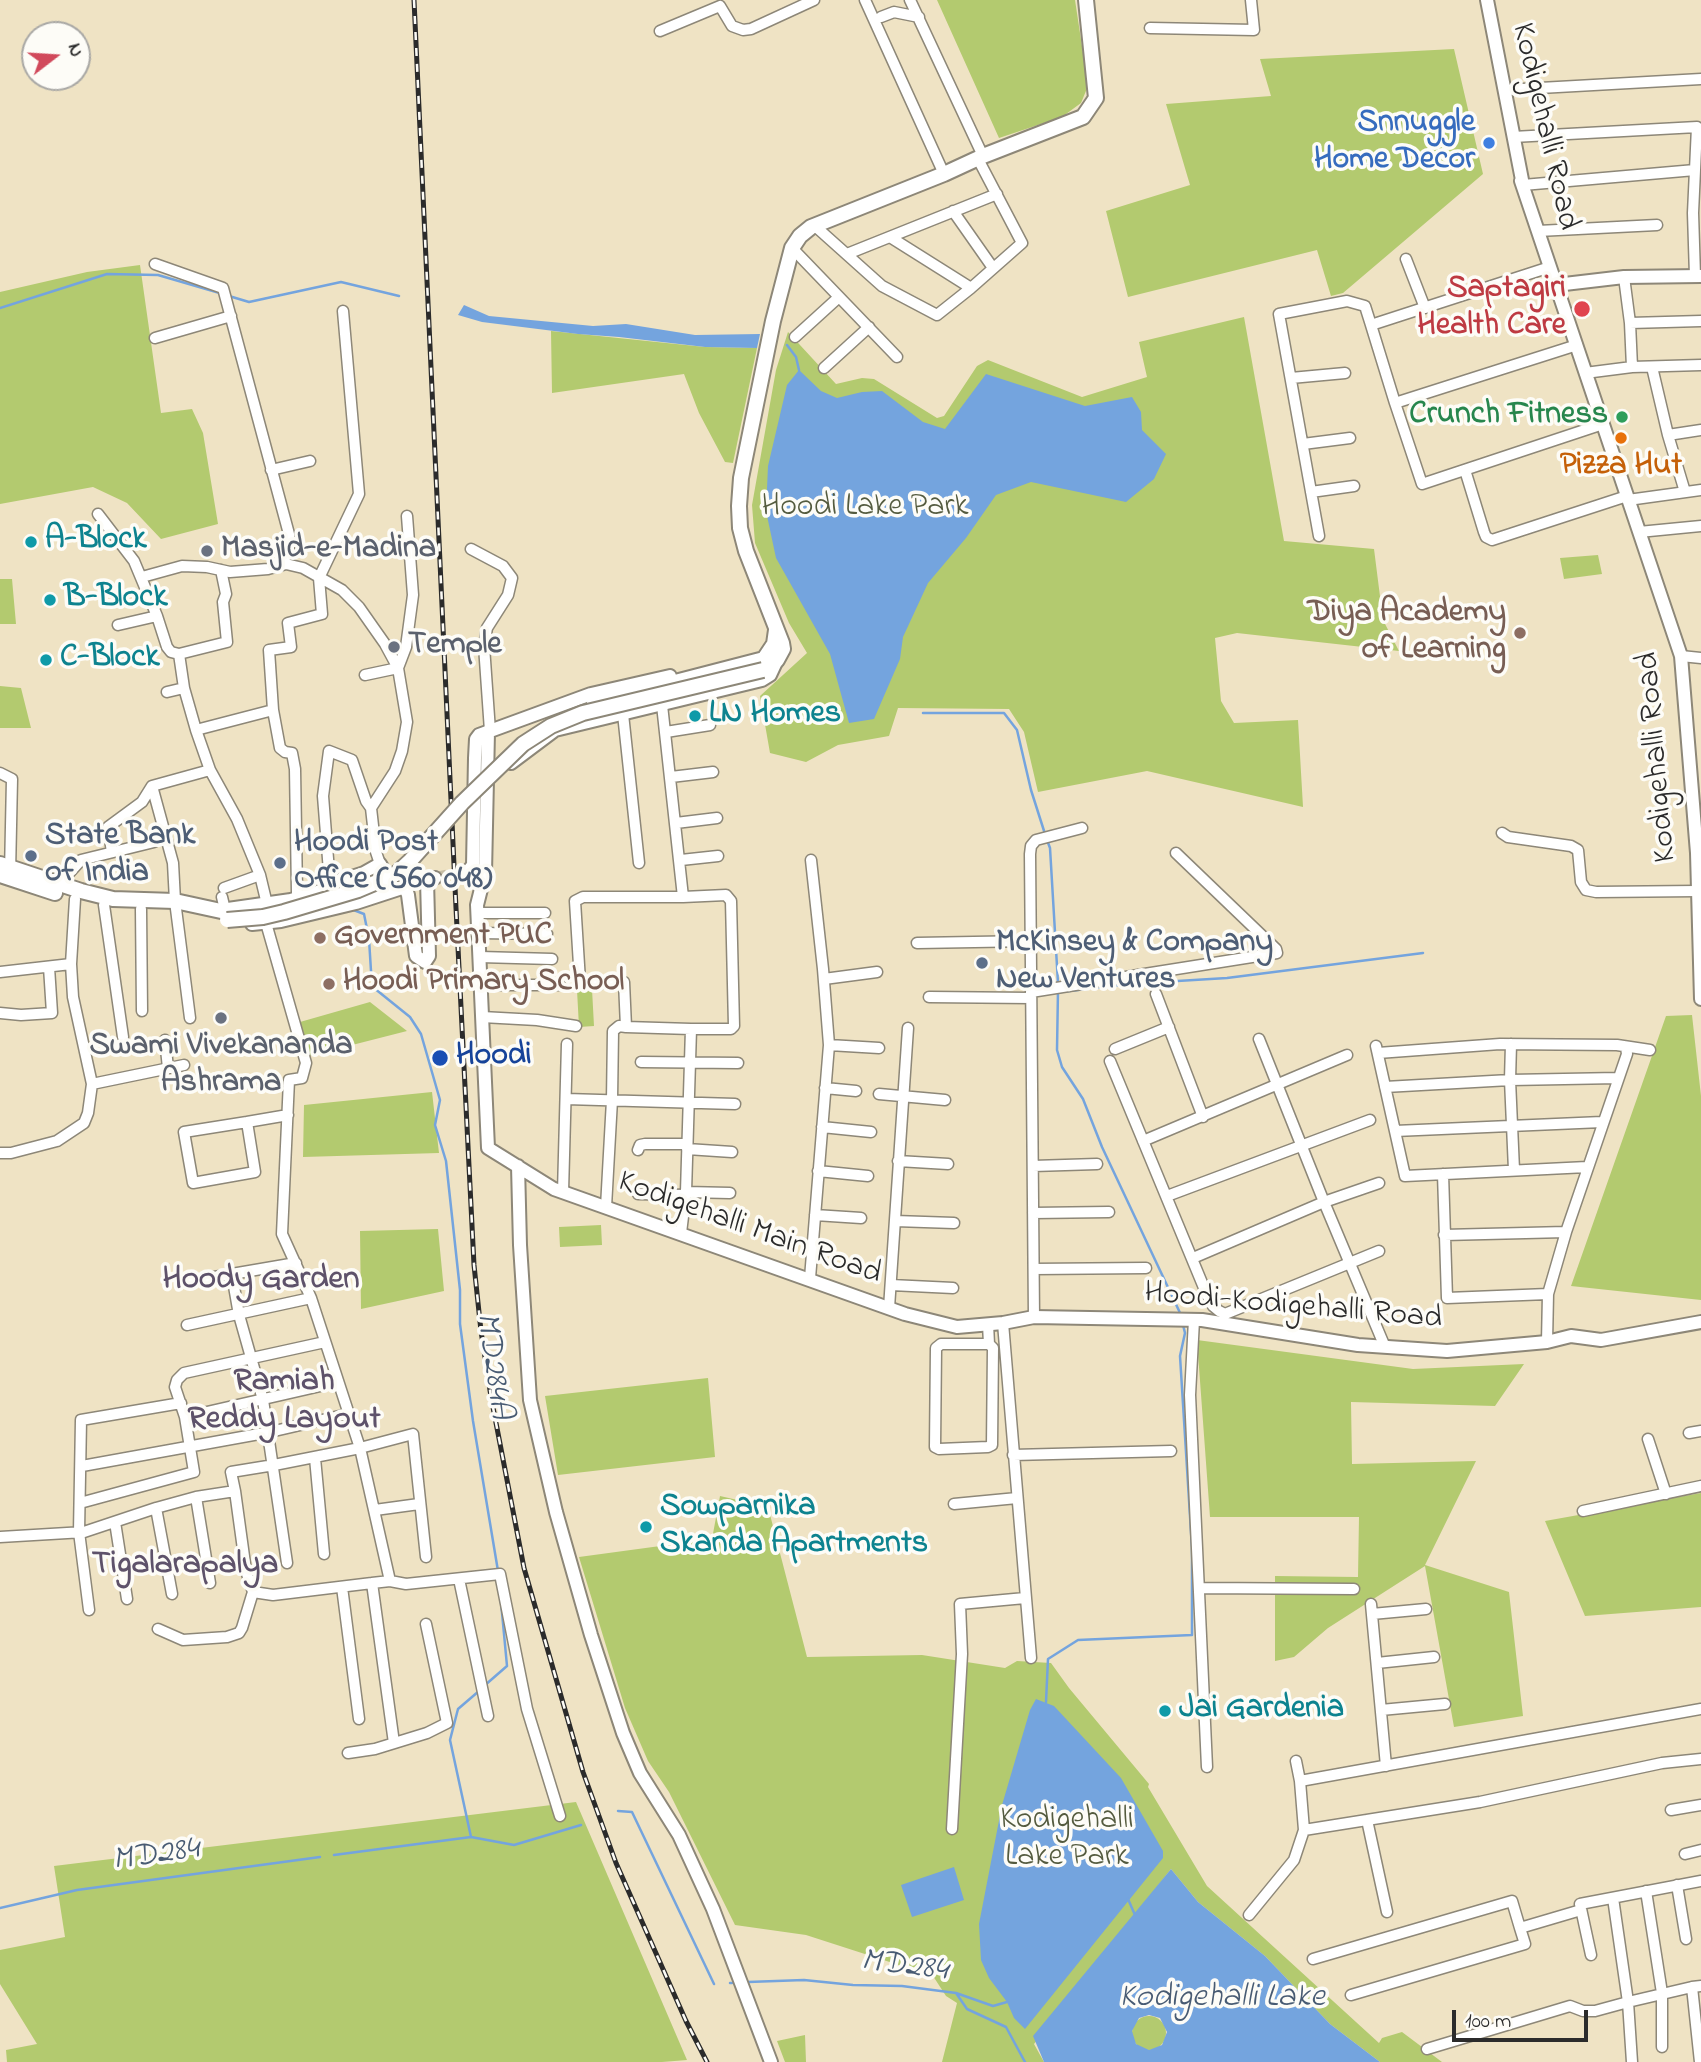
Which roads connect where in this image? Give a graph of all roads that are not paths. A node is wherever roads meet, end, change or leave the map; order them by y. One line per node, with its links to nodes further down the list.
1 (814, 0): 10 (street)
2 (865, 0): 17 (street)
3 (910, 0): 7 (street)
4 (1086, 0): 15 (main road)
5 (1251, 0): 9 (street)
6 (1487, 0): 12 (street, Kodigehalli Road)
7 (919, 16): 8 (street); 15 (street)
8 (881, 17)
9 (1150, 28)
10 (660, 31)
11 (1701, 79): 12 (street)
12 (1504, 90): 14 (street, Kodigehalli Road)
13 (1699, 127): 14 (street); 16 (street)
14 (1513, 137): 18 (street, Kodigehalli Road)
15 (980, 157): 17 (main road); 19 (street)
16 (1695, 170): 18 (street); 21 (street)
17 (944, 174): 23 (main road)
18 (1523, 185): 24 (street, Kodigehalli Road)
19 (997, 194): 20 (street); 31 (street)
20 (953, 211): 25 (street); 31 (street)
21 (1697, 213): 32 (street)
22 (1657, 225): 24 (street)
23 (815, 226): 26 (main road); 27 (street)
24 (1538, 231): 30 (street, Kodigehalli Road)
25 (890, 237): 27 (street); 35 (street)
26 (792, 248): 36 (street); 81 (main road)
27 (847, 254): 35 (street)
28 (1406, 259): 37 (street)
29 (155, 264): 39 (street)
30 (1550, 267): 34 (street, Kodigehalli Road); 37 (street)
31 (993, 268): 35 (street)
32 (1698, 276): 33 (street)
33 (1624, 277): 34 (street); 41 (street)
34 (1556, 285): 46 (street, Kodigehalli Road)
35 (971, 288)
36 (839, 297): 43 (street); 44 (street)
37 (1425, 308): 42 (street)
38 (343, 310): 78 (street)
39 (231, 316): 45 (street); 62 (street)
40 (1701, 321): 41 (street)
41 (1630, 323): 51 (street)
42 (1371, 324): 54 (street); 55 (street)
43 (869, 327): 47 (street); 50 (street)
44 (795, 337)
45 (155, 338)
46 (1577, 345): 53 (street, Kodigehalli Road); 55 (street)
47 (897, 356)
48 (1701, 366): 49 (street)
49 (1651, 367): 51 (street); 58 (street)
50 (824, 368)
51 (1632, 368): 53 (street)
52 (1345, 373): 54 (street)
53 (1585, 373): 56 (street, Kodigehalli Road)
54 (1291, 378): 60 (street)
55 (1395, 403): 63 (street)
56 (1602, 424): 63 (street); 68 (street, Kodigehalli Road)
57 (1701, 430): 58 (street)
58 (1668, 435): 67 (street)
59 (1350, 438): 60 (street)
60 (1303, 444): 66 (street)
61 (310, 461): 62 (street)
62 (271, 470): 75 (street)
63 (1465, 470): 68 (street)
64 (1354, 486): 66 (street)
65 (1701, 490): 67 (street)
66 (1311, 492): 73 (street)
67 (1685, 492): 68 (street)
68 (1628, 498): 72 (street, Kodigehalli Road)
69 (98, 514): 77 (street)
70 (407, 516): 86 (street)
71 (1701, 526): 72 (street)
72 (1639, 532): 83 (street, Kodigehalli Road)
73 (1319, 536)
74 (471, 549): 96 (street)
75 (282, 564): 76 (street); 78 (street)
76 (221, 570): 77 (street); 82 (street)
77 (142, 576): 79 (street)
78 (319, 578): 86 (street); 91 (street)
79 (157, 616): 80 (street); 82 (street)
80 (118, 625)
81 (775, 636): 85 (main road); 93 (street); 133 (main road)
82 (179, 654): 88 (street)
83 (1681, 656): 84 (street); 106 (street, Kodigehalli Road)
84 (1701, 658)
85 (777, 660): 90 (street); 133 (main road, bridge)
86 (397, 668): 87 (street); 105 (street)
87 (365, 675)
88 (184, 688): 89 (street); 95 (street)
89 (167, 692)
90 (662, 705): 92 (street); 97 (street)
91 (273, 710): 95 (street); 127 (street)
92 (623, 714): 98 (street); 117 (street)
93 (516, 721): 96 (street); 98 (street)
94 (710, 724): 97 (street)
95 (196, 730): 99 (street)
96 (486, 732): 104 (street); 119 (street)
97 (666, 732): 102 (street)
98 (531, 748): 104 (street)
99 (210, 770): 103 (street); 121 (street)
100 (713, 772): 102 (street)
101 (0, 773): 120 (street)
102 (671, 777): 108 (street)
103 (152, 786): 112 (street); 132 (street)
104 (487, 786): 135 (street)
105 (371, 808): 118 (street); 124 (street)
106 (1697, 816): 126 (street, Kodigehalli Road)
107 (717, 818): 108 (street)
108 (676, 823): 115 (street)
109 (1082, 828): 140 (street)
110 (1502, 833): 126 (street)
111 (154, 842): 112 (street)
112 (112, 852): 123 (street)
113 (1176, 853): 153 (street)
114 (719, 856): 115 (street)
115 (681, 860): 128 (street)
116 (811, 860): 149 (street)
117 (639, 863)
118 (380, 864): 124 (street); 125 (street)
119 (468, 871)
120 (5, 872): 123 (main road); 129 (main road)
121 (260, 876): 130 (street); 133 (street)
122 (435, 878): 125 (street)
123 (59, 884): 132 (main road)
124 (330, 884): 127 (street)
125 (396, 890): 137 (street)
126 (1697, 891): 145 (street, Kodigehalli Road)
127 (297, 893): 130 (street)
128 (683, 897): 161 (street); 164 (street)
129 (75, 899): 131 (main road); 144 (street)
130 (266, 900): 133 (street)
131 (104, 905): 134 (main road); 165 (street)
132 (176, 906): 133 (main road); 134 (main road); 159 (street)
133 (224, 908): 137 (street)
134 (141, 909): 156 (street)
135 (477, 913): 136 (street); 138 (street)
136 (545, 914)
137 (266, 923): 196 (street)
138 (479, 933): 139 (street); 142 (street)
139 (547, 933)
140 (1031, 941): 141 (street); 153 (street)
141 (917, 943)
142 (480, 957): 143 (street); 150 (street)
143 (552, 958)
144 (71, 964): 146 (street); 184 (street)
145 (1700, 964): 155 (street, Kodigehalli Road)
146 (49, 967): 147 (street); 157 (street)
147 (0, 972)
148 (877, 972): 149 (street)
149 (824, 979): 169 (street)
150 (481, 985): 151 (street); 158 (street)
151 (560, 985)
152 (1156, 994): 162 (street)
153 (1031, 995): 154 (street); 215 (street)
154 (929, 997)
155 (1701, 999)
156 (142, 1011)
157 (0, 1013)
158 (482, 1017): 160 (street); 214 (street, Kodigehalli Main Road)
159 (190, 1018)
160 (576, 1026)
161 (626, 1027): 164 (street); 192 (street)
162 (1169, 1027): 173 (street); 197 (street)
163 (908, 1028): 190 (street)
164 (691, 1029): 178 (street)
165 (123, 1037)
166 (165, 1040): 181 (street)
167 (1259, 1040): 185 (street)
168 (567, 1045): 191 (street)
169 (829, 1045): 172 (street); 187 (street)
170 (1511, 1045): 171 (street); 183 (street); 186 (street)
171 (1626, 1047): 174 (street); 182 (street)
172 (879, 1048)
173 (1115, 1049)
174 (1650, 1050)
175 (1347, 1055): 185 (street)
176 (1110, 1061): 205 (street)
177 (642, 1062): 178 (street)
178 (689, 1062): 179 (street); 194 (street)
179 (738, 1063)
180 (184, 1065): 181 (street)
181 (168, 1069): 184 (street)
182 (1618, 1078): 183 (street); 200 (street)
183 (1510, 1080): 186 (street); 201 (street)
184 (92, 1084): 210 (street)
185 (1278, 1085): 197 (street); 206 (street)
186 (1385, 1087): 203 (street)
187 (825, 1088): 188 (street); 202 (street)
188 (856, 1091)
189 (880, 1094): 190 (street)
190 (902, 1096): 193 (street); 211 (street)
191 (566, 1099): 192 (street); 222 (street)
192 (612, 1100): 194 (street); 228 (street)
193 (945, 1100)
194 (688, 1102): 195 (street); 207 (street)
195 (735, 1104)
196 (288, 1115): 199 (street); 241 (street)
197 (1203, 1117): 205 (street)
198 (1370, 1120): 206 (street)
199 (247, 1122): 199 (street)
200 (1602, 1122): 201 (street); 216 (street)
201 (1512, 1126): 203 (street); 217 (street)
202 (822, 1127): 204 (street); 218 (street)
203 (1395, 1131): 219 (street)
204 (871, 1132)
205 (1143, 1141): 226 (street)
206 (1302, 1145): 226 (street); 227 (street)
207 (687, 1147): 208 (street); 209 (street); 223 (street)
208 (638, 1150)
209 (732, 1152)
210 (0, 1153)
211 (898, 1161): 212 (street); 233 (street)
212 (947, 1164)
213 (1097, 1164): 215 (street)
214 (518, 1166): 222 (street, Kodigehalli Main Road); 352 (street)
215 (1033, 1167): 230 (street)
216 (1587, 1167): 217 (street); 235 (street)
217 (1514, 1170): 219 (street)
218 (818, 1171): 220 (street); 231 (street)
219 (1443, 1174): 237 (street)
220 (868, 1176)
221 (1379, 1182): 227 (street)
222 (563, 1192): 228 (street, Kodigehalli Main Road)
223 (686, 1193): 224 (street); 225 (street); 236 (street)
224 (730, 1193)
225 (638, 1194)
226 (1167, 1196): 239 (street)
227 (1324, 1202): 239 (street); 240 (street)
228 (607, 1207): 236 (street, Kodigehalli Main Road)
229 (1109, 1212): 230 (street)
230 (1033, 1213): 243 (street)
231 (815, 1214): 232 (street); 245 (street)
232 (861, 1219)
233 (895, 1221): 234 (street); 247 (street)
234 (954, 1223)
235 (1566, 1232): 237 (street); 249 (street)
236 (681, 1233): 245 (street, Kodigehalli Main Road)
237 (1444, 1235): 249 (street)
238 (1378, 1251): 240 (street)
239 (1193, 1258): 240 (street)
240 (1350, 1261): 262 (street)
241 (296, 1263): 244 (street); 250 (street)
242 (1146, 1268): 243 (street)
243 (1034, 1269): 253 (street)
244 (232, 1275): 246 (street); 252 (street)
245 (810, 1279): 251 (street, Kodigehalli Main Road)
246 (191, 1280)
247 (891, 1285): 248 (street); 251 (street)
248 (953, 1288)
249 (1548, 1294): 260 (street)
250 (311, 1298): 252 (street); 259 (street)
251 (889, 1308): 257 (street, Kodigehalli Main Road)
252 (239, 1315): 258 (street); 263 (street)
253 (1034, 1317): 254 (street, Hoodi-Kodigehalli Road); 256 (street, Hoodi-Kodigehalli Road)
254 (1186, 1320): 262 (street, Hoodi-Kodigehalli Road); 302 (street)
255 (1701, 1322): 260 (street, Hoodi-Kodigehalli Road)
256 (1003, 1323): 257 (street, Kodigehalli Main Road); 276 (street)
257 (988, 1324): 261 (street)
258 (187, 1325)
259 (325, 1342): 263 (street); 264 (street)
260 (1547, 1342): 262 (street, Hoodi-Kodigehalli Road)
261 (989, 1344): 261 (street)
262 (1385, 1347)
263 (252, 1358): 265 (street); 266 (street)
264 (338, 1382): 265 (street); 267 (street)
265 (264, 1400): 268 (street); 270 (street)
266 (181, 1403): 268 (street); 279 (street)
267 (348, 1414): 270 (street); 274 (street)
268 (185, 1417): 273 (street)
269 (1701, 1431): 271 (street)
270 (270, 1432): 273 (street); 278 (street)
271 (1689, 1433)
272 (1648, 1439): 282 (street)
273 (191, 1446): 279 (street); 285 (street)
274 (360, 1448): 277 (street); 286 (street); 289 (street)
275 (1171, 1451): 276 (street)
276 (1013, 1455): 284 (street)
277 (315, 1458): 278 (street); 294 (street)
278 (274, 1465): 281 (street); 296 (street)
279 (82, 1466): 285 (street)
280 (1701, 1486): 282 (street)
281 (235, 1491): 283 (street); 304 (street)
282 (1666, 1494): 290 (street)
283 (196, 1497): 288 (street); 299 (street)
284 (1017, 1498): 287 (street); 306 (street)
285 (80, 1503): 292 (street)
286 (419, 1504): 289 (street); 295 (street)
287 (954, 1504)
288 (156, 1508): 291 (street); 305 (street)
289 (375, 1510): 298 (street)
290 (1583, 1511)
291 (115, 1521): 292 (street); 307 (street)
292 (79, 1532): 293 (street); 309 (street)
293 (0, 1537)
294 (324, 1554)
295 (426, 1557)
296 (287, 1563)
297 (459, 1578): 298 (street); 318 (street); 329 (street)
298 (390, 1581): 300 (street)
299 (210, 1583)
300 (372, 1583): 301 (street); 320 (street)
301 (342, 1587): 304 (street); 319 (street)
302 (1199, 1588): 303 (street); 325 (street)
303 (1354, 1589)
304 (253, 1592): 311 (street)
305 (172, 1594)
306 (1025, 1598): 313 (street); 331 (street)
307 (127, 1599)
308 (1426, 1609): 314 (street)
309 (89, 1610)
310 (426, 1624): 320 (street)
311 (158, 1629)
312 (1434, 1657): 314 (street)
313 (1031, 1658)
314 (1377, 1663): 317 (street)
315 (1445, 1704): 317 (street)
316 (1701, 1709): 324 (street)
317 (1381, 1710): 324 (street)
318 (488, 1716)
319 (359, 1719)
320 (394, 1743): 321 (street)
321 (348, 1753)
322 (1701, 1759): 330 (street)
323 (1296, 1760): 326 (street)
324 (1386, 1766): 326 (street)
325 (1207, 1767)
326 (1300, 1781): 332 (street)
327 (1701, 1805): 328 (street)
328 (1671, 1810)
329 (560, 1816)
330 (1367, 1820): 332 (street); 340 (street)
331 (952, 1829)
332 (1304, 1830): 341 (street)
333 (1701, 1850): 334 (street)
334 (1685, 1854)
335 (1701, 1881): 336 (street)
336 (1677, 1885): 337 (street); 343 (street)
337 (1646, 1891): 338 (street); 347 (street)
338 (1613, 1898): 339 (street); 349 (street)
339 (1581, 1910): 342 (street); 344 (street)
340 (1387, 1912)
341 (1249, 1915)
342 (1520, 1928): 345 (street); 348 (street)
343 (1686, 1939)
344 (1591, 1955)
345 (1313, 1959)
346 (1697, 1986): 347 (street); 354 (street)
347 (1662, 1993): 349 (street); 350 (street)
348 (1351, 1995)
349 (1628, 2002): 351 (street); 353 (street)
350 (1662, 2047)
351 (1427, 2049)
352 (771, 2062)
353 (1632, 2062)
354 (1700, 2062)

